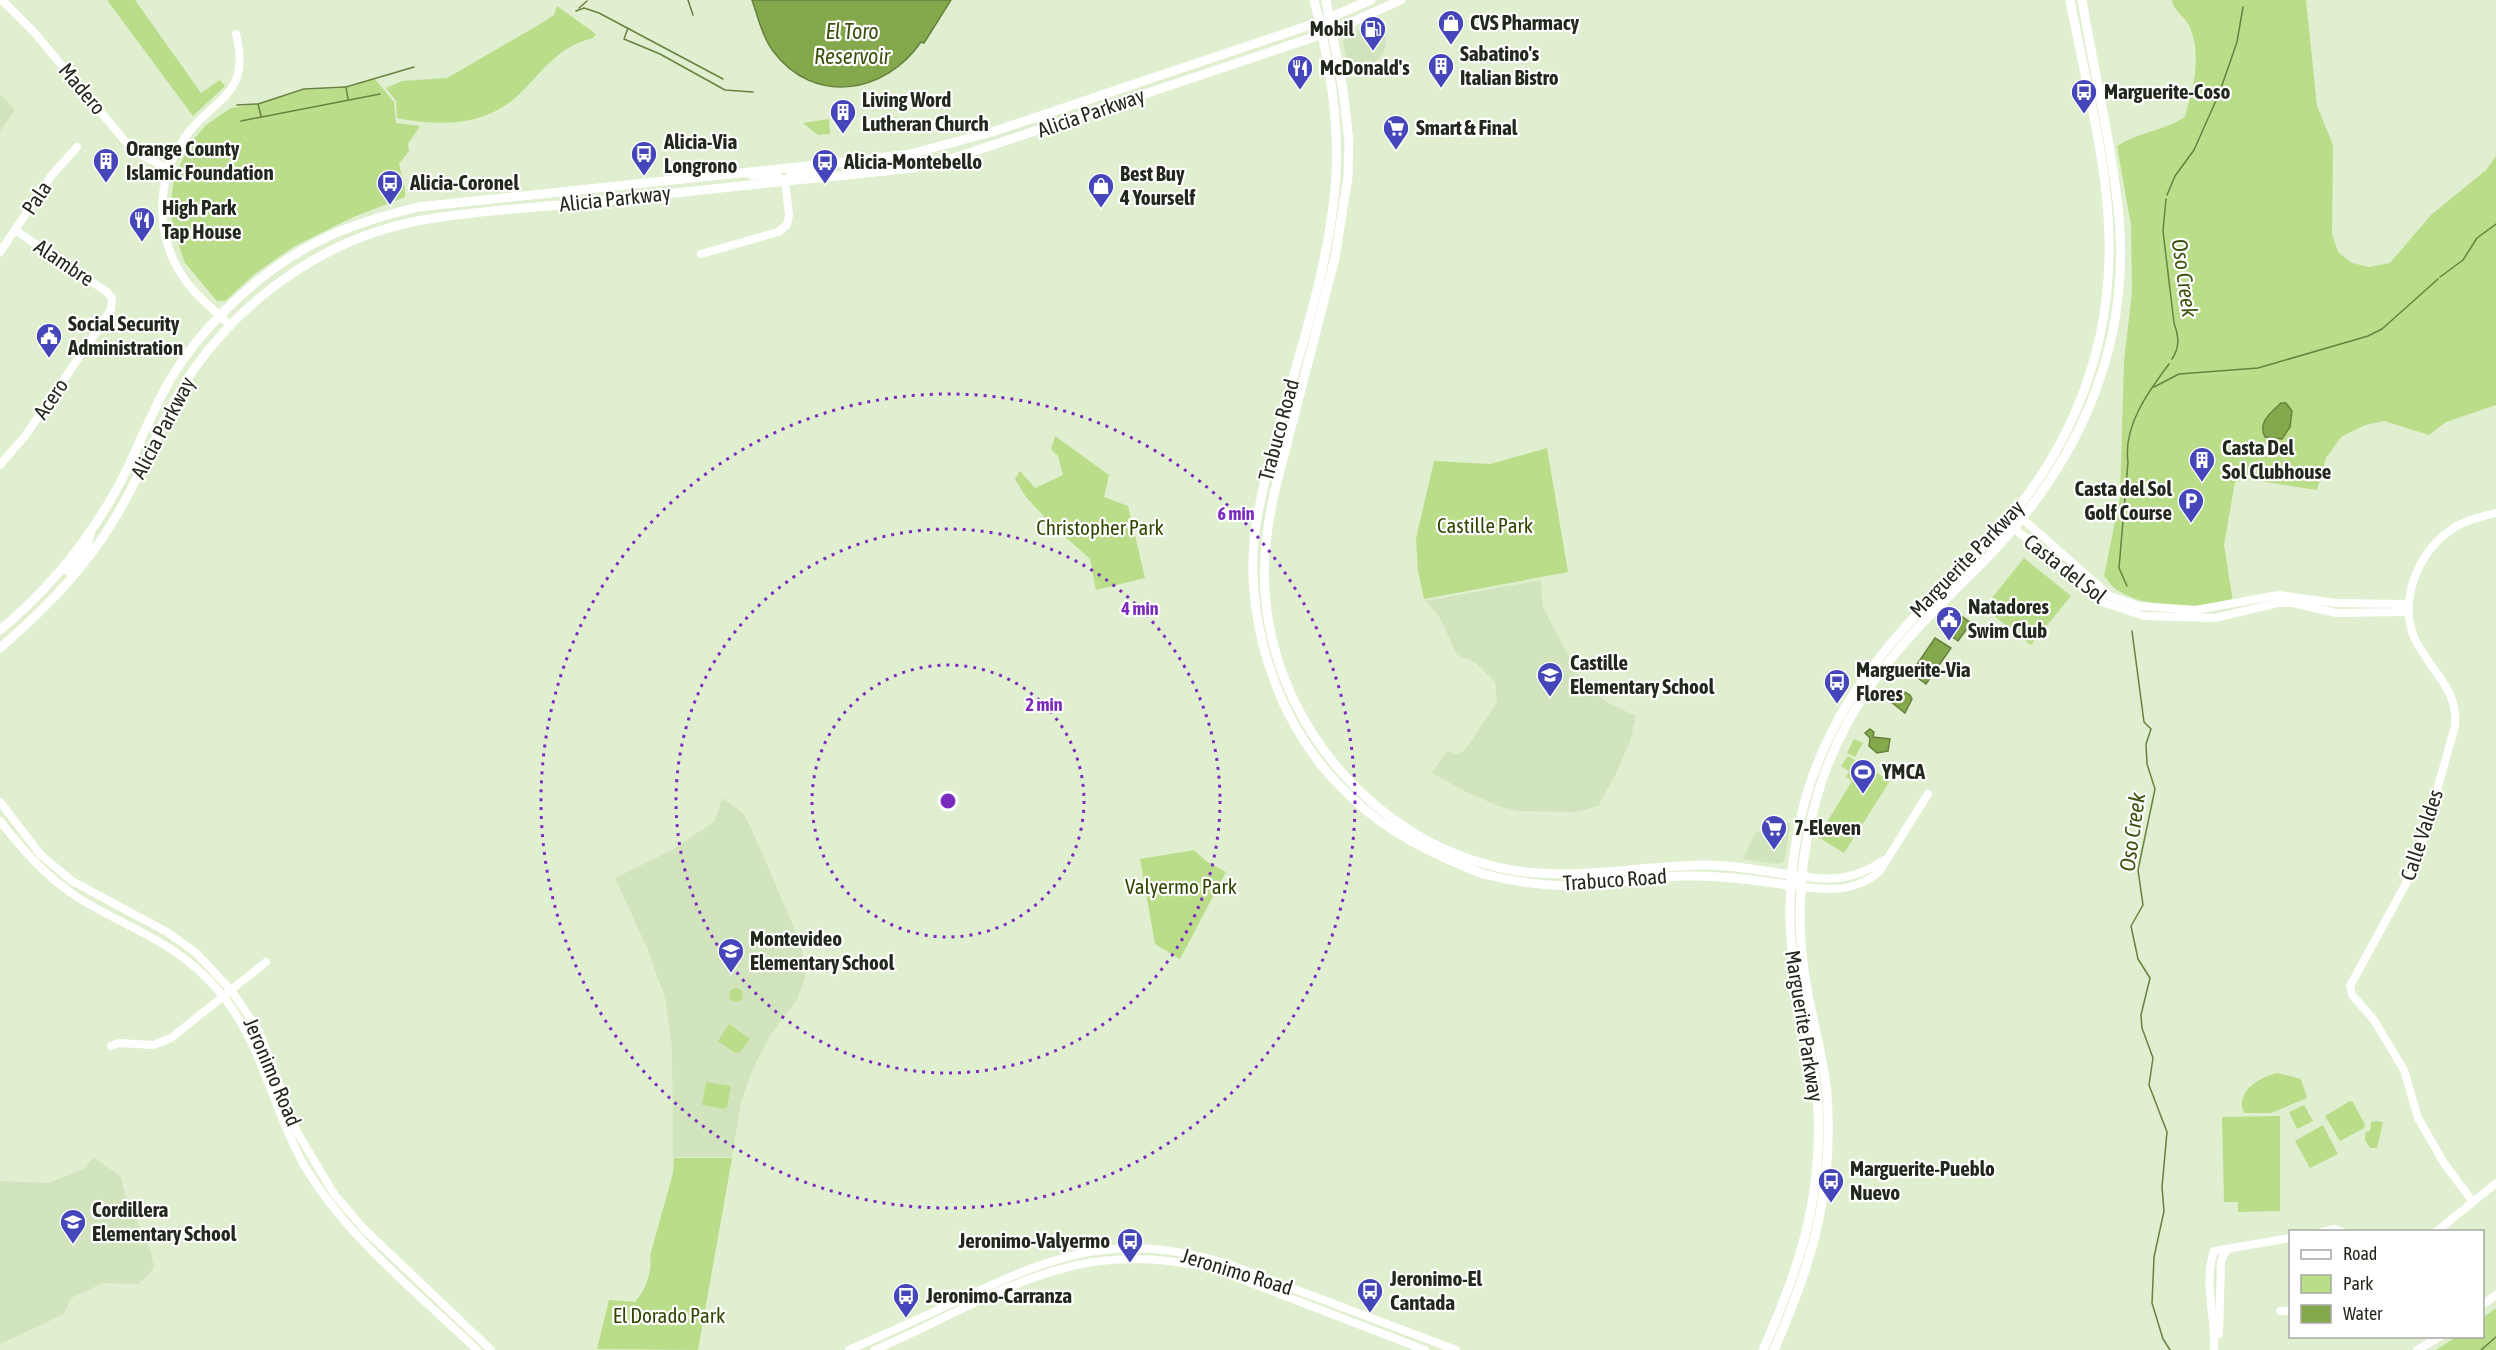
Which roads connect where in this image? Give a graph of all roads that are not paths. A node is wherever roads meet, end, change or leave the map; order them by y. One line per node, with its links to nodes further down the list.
1 (2, 0): 17 (street, Madero)
2 (1314, 0): 9 (main road, Trabuco Road)
3 (1326, 0): 8 (main road, Trabuco Road)
4 (1371, 0): 8 (main road, Alicia Parkway)
5 (1401, 0): 10 (main road, Alicia Parkway)
6 (2070, 0): 30 (main road, Marguerite Parkway)
7 (2082, 0): 30 (main road, Marguerite Parkway)
8 (1329, 18): 9 (main road, Alicia Parkway); 10 (main road, Trabuco Road)
9 (1319, 22): 12 (main road, Trabuco Road); 13 (main road, Alicia Parkway)
10 (1332, 31): 12 (main road, Alicia Parkway); 45 (main road, Trabuco Road)
11 (236, 34): 17 (street)
12 (1322, 34): 14 (main road, Alicia Parkway); 45 (main road, Trabuco Road)
13 (1033, 118): 14 (main road); 16 (main road, Alicia Parkway)
14 (1038, 131): 19 (main road, Alicia Parkway)
15 (77, 147): 22 (street, Pala)
16 (847, 161): 18 (main road, Alicia Parkway); 19 (main road)
17 (169, 168): 26 (street)
18 (741, 172): 19 (main road); 20 (main road, Alicia Parkway)
19 (785, 181): 21 (main road, Alicia Parkway); 24 (street)
20 (418, 207): 21 (main road); 26 (main road, Alicia Parkway)
21 (420, 220): 27 (main road, Alicia Parkway)
22 (15, 230): 23 (street, Pala); 25 (street, Alambre)
23 (0, 252)
24 (701, 254)
25 (112, 298): 28 (street, Acero)
26 (221, 317): 27 (street); 31 (main road, Alicia Parkway)
27 (230, 325): 33 (main road, Alicia Parkway)
28 (0, 465)
29 (2496, 513): 37 (street)
30 (2019, 516): 32 (main road, Marguerite Parkway); 34 (street, Casta del Sol)
31 (92, 526): 33 (main road); 36 (main road, Alicia Parkway)
32 (2010, 526): 38 (street, Casta del Sol); 46 (main road, Marguerite Parkway)
33 (65, 586): 36 (main road); 41 (main road, Alicia Parkway)
34 (2241, 601): 35 (street, Casta del Sol); 38 (street)
35 (2361, 604): 37 (street, Casta del Sol); 39 (street)
36 (27, 607): 40 (main road, Alicia Parkway)
37 (2409, 608): 39 (street, Casta del Sol); 53 (street, Calle Valdes)
38 (2244, 611): 39 (street, Casta del Sol)
39 (2361, 614)
40 (0, 630)
41 (0, 648)
42 (1928, 794): 46 (street)
43 (0, 802): 48 (main road, Jeronimo Road)
44 (0, 821): 49 (main road, Jeronimo Road)
45 (1681, 871): 46 (main road, Trabuco Road)
46 (1797, 881): 51 (main road, Marguerite Parkway)
47 (266, 962): 48 (street)
48 (231, 990): 49 (street); 63 (main road, Jeronimo Road)
49 (223, 996): 50 (street); 62 (main road, Jeronimo Road)
50 (111, 1046)
51 (1822, 1098): 68 (main road, Marguerite Parkway); 69 (main road, Marguerite Parkway)
52 (2496, 1183): 53 (street)
53 (2473, 1202): 54 (street)
54 (2438, 1230)
55 (2289, 1238): 56 (street)
56 (2226, 1249): 57 (street); 58 (street)
57 (2211, 1281): 58 (street); 70 (street)
58 (2221, 1281): 71 (street)
59 (2280, 1311): 60 (street)
60 (2289, 1311)
61 (2438, 1338): 72 (main road)
62 (477, 1350)
63 (491, 1350)
64 (849, 1350): 67 (main road, Jeronimo Road)
65 (875, 1350): 66 (main road, Jeronimo Road)
66 (1425, 1350)
67 (1456, 1350)
68 (1762, 1350)
69 (1774, 1350)
70 (2214, 1350)
71 (2218, 1350)
72 (2417, 1350)

